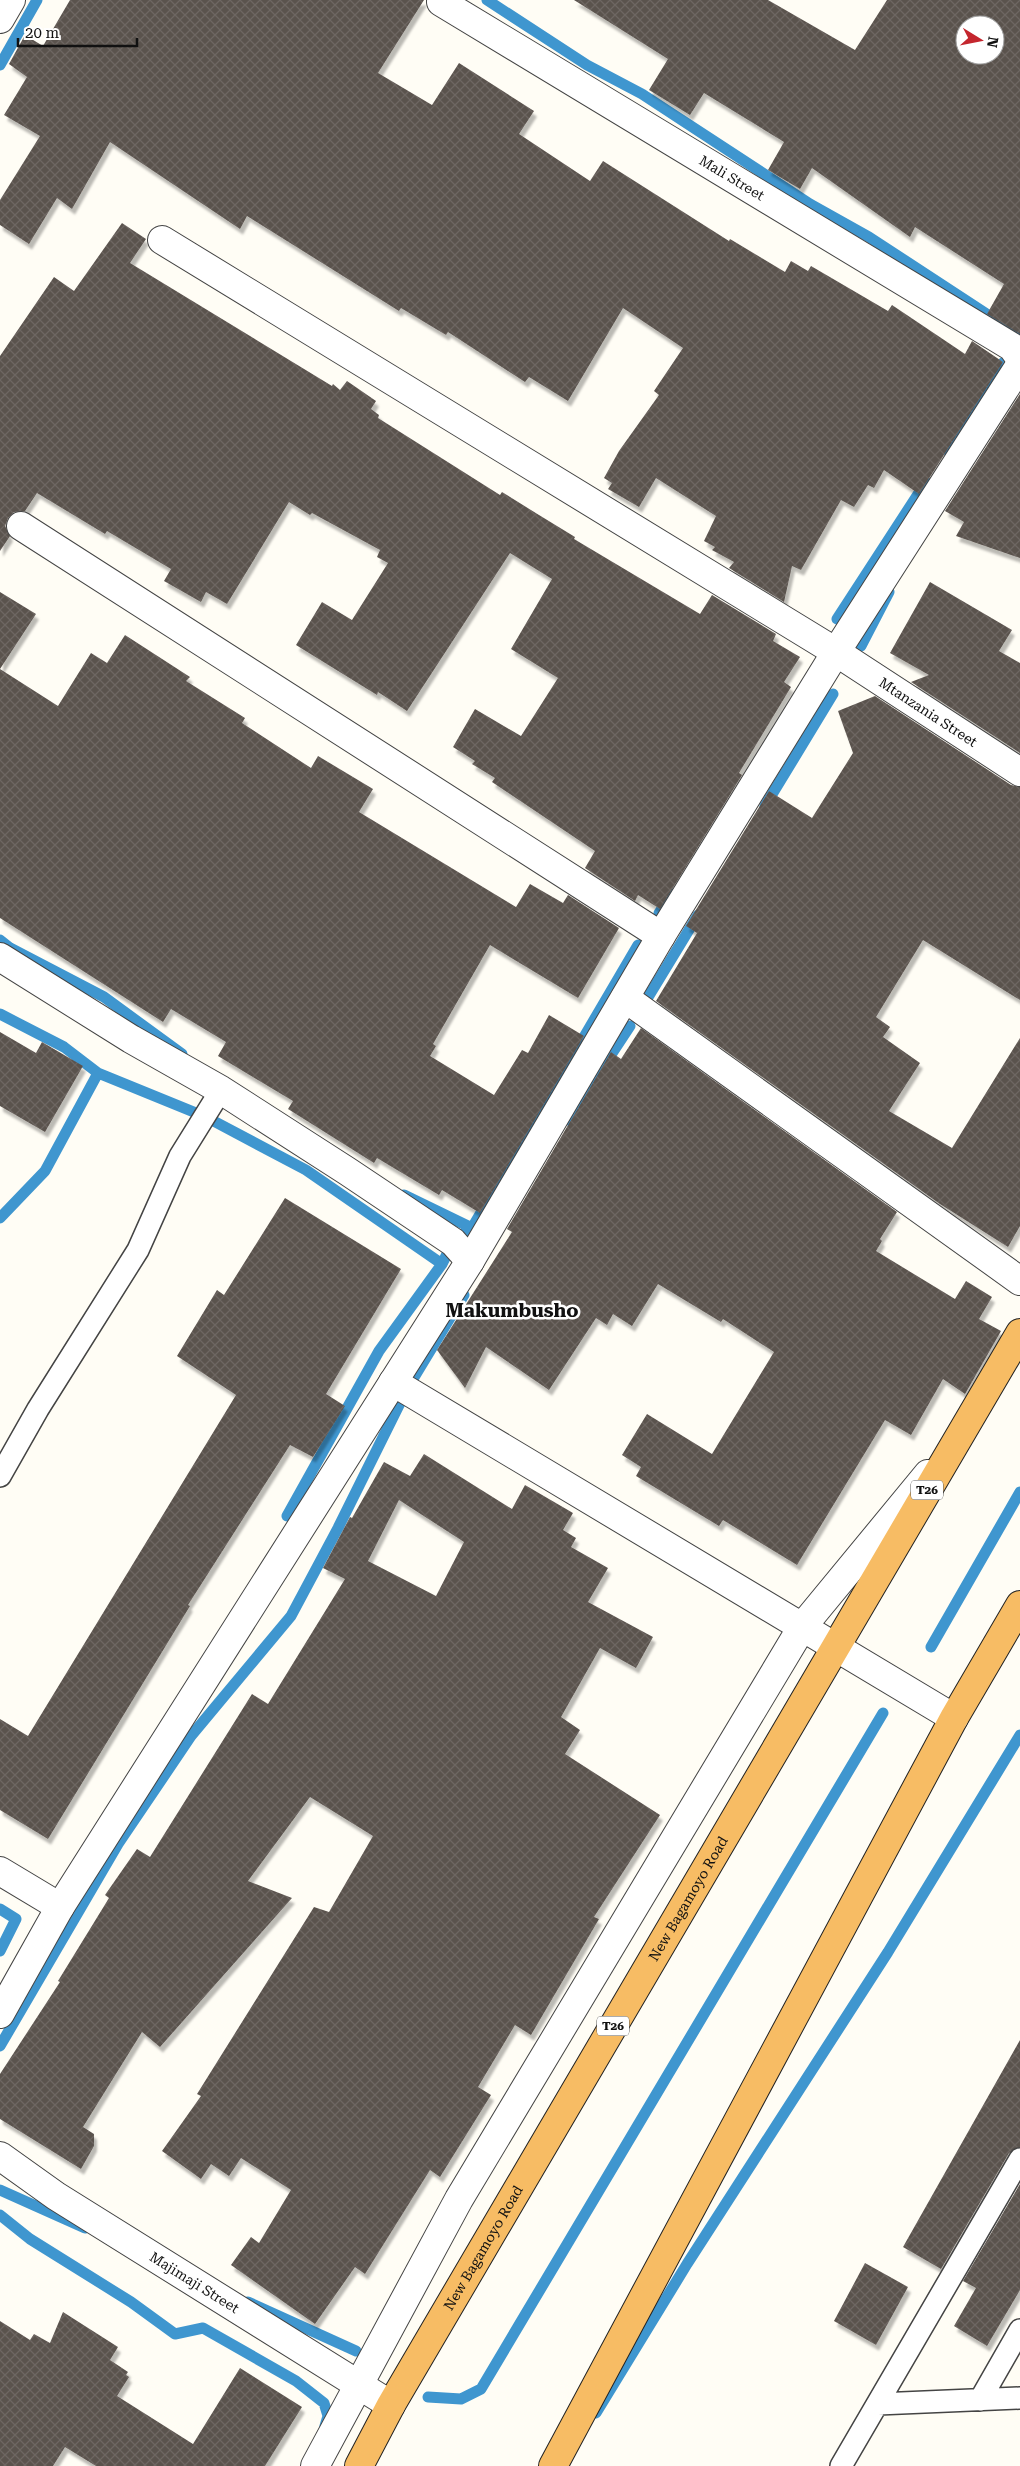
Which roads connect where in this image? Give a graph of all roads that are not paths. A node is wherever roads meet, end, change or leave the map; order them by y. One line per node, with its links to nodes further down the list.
1 (12, 0): 3 (street)
2 (441, 2): 5 (street, Mali Street)
3 (0, 19)
4 (162, 240): 8 (street, Mtanzania Street)
5 (1020, 358)
6 (1020, 365): 8 (street)
7 (21, 526): 10 (street)
8 (836, 652): 9 (street, Mtanzania Street); 10 (street)
9 (1020, 772)
10 (661, 936): 12 (street)
11 (0, 957): 13 (street)
12 (625, 998): 14 (street); 15 (street)
13 (221, 1090): 14 (street); 19 (lane)
14 (470, 1261): 18 (street)
15 (1020, 1282)
16 (1020, 1324): 21 (street)
17 (1020, 1333): 22 (highway, New Bagamoyo Road / T26)
18 (393, 1382): 21 (street); 25 (street)
19 (0, 1476)
20 (1020, 1604): 23 (highway)
21 (802, 1626): 22 (street); 30 (street)
22 (835, 1648): 23 (street); 34 (highway, New Bagamoyo Road / T26)
23 (954, 1718): 37 (highway)
24 (0, 1871): 25 (street)
25 (60, 1907): 26 (street)
26 (0, 2014)
27 (0, 2156): 30 (street, Majimaji Street)
28 (1020, 2159): 33 (lane)
29 (1020, 2330): 32 (lane)
30 (359, 2384): 34 (street, Majimaji Street); 35 (street)
31 (1020, 2398): 32 (lane)
32 (980, 2400): 33 (lane)
33 (878, 2404): 38 (lane)
34 (392, 2405): 36 (highway, New Bagamoyo Road / T26)
35 (315, 2466)
36 (359, 2466)
37 (553, 2466)
38 (841, 2466)

